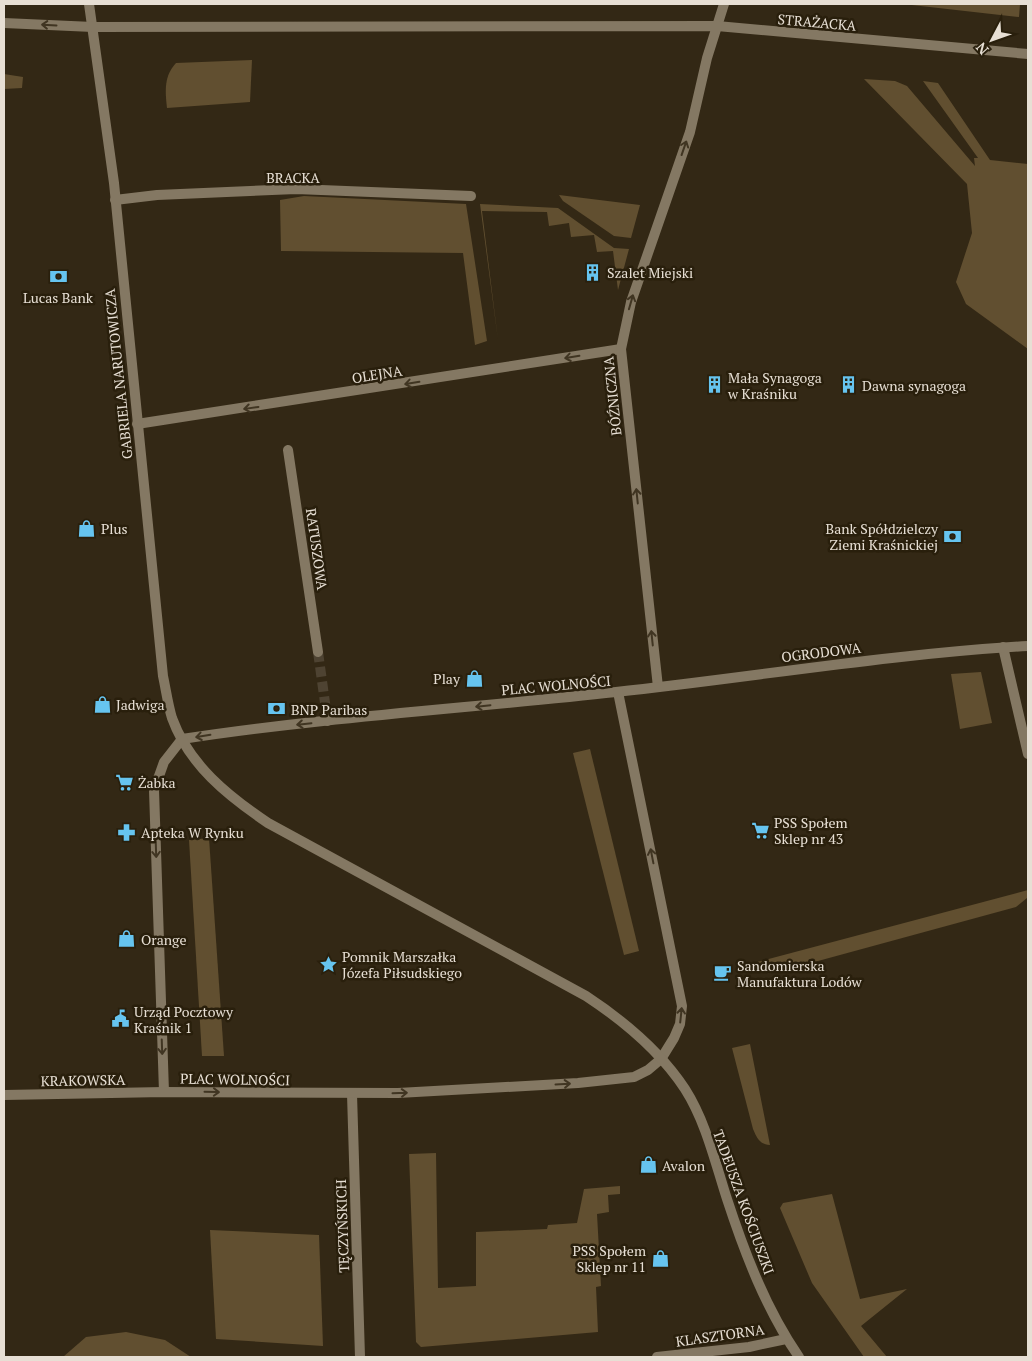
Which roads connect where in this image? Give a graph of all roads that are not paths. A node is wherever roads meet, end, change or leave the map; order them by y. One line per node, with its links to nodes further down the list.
1 (89, 4): 5 (street, GABRIELA NARUTOWICZA)
2 (724, 4): 4 (street, BÓŹNICZNA)
3 (4, 23): 5 (street, STRAŻACKA, one-way to 3)
4 (717, 26): 5 (street, STRAŻACKA); 6 (street, STRAŻACKA); 9 (street, BÓŹNICZNA, one-way to 4)
5 (92, 27): 8 (street, GABRIELA NARUTOWICZA)
6 (1028, 54)
7 (471, 196): 8 (street, BRACKA)
8 (115, 200): 10 (street, GABRIELA NARUTOWICZA)
9 (620, 349): 10 (street, OLEJNA, one-way to 10); 15 (street, BÓŹNICZNA, one-way to 9)
10 (137, 424): 19 (street, GABRIELA NARUTOWICZA)
11 (288, 450): 14 (street, RATUSZOWA)
12 (1028, 646): 13 (street, OGRODOWA)
13 (1003, 647): 15 (street, OGRODOWA); 20 (street)
14 (318, 652)
15 (658, 686): 16 (street, OGRODOWA)
16 (618, 692): 18 (street, PLAC WOLNOŚCI, one-way to 18); 21 (street, PLAC WOLNOŚCI, one-way to 16)
17 (326, 710): 18 (street)
18 (327, 721): 19 (street, PLAC WOLNOŚCI, one-way to 19)
19 (182, 739): 21 (street); 22 (street, PLAC WOLNOŚCI, one-way to 22)
20 (1028, 754)
21 (660, 1059): 23 (street, PLAC WOLNOŚCI, one-way to 21); 25 (street, TADEUSZA KOŚCIUSZKI)
22 (164, 1092): 23 (street, PLAC WOLNOŚCI, one-way to 23); 24 (street, KRAKOWSKA)
23 (352, 1094): 26 (street, TĘCZYŃSKICH)
24 (4, 1095)
25 (786, 1339): 27 (street, KLASZTORNA); 28 (street, TADEUSZA KOŚCIUSZKI)
26 (360, 1357)
27 (657, 1357)
28 (799, 1357)

